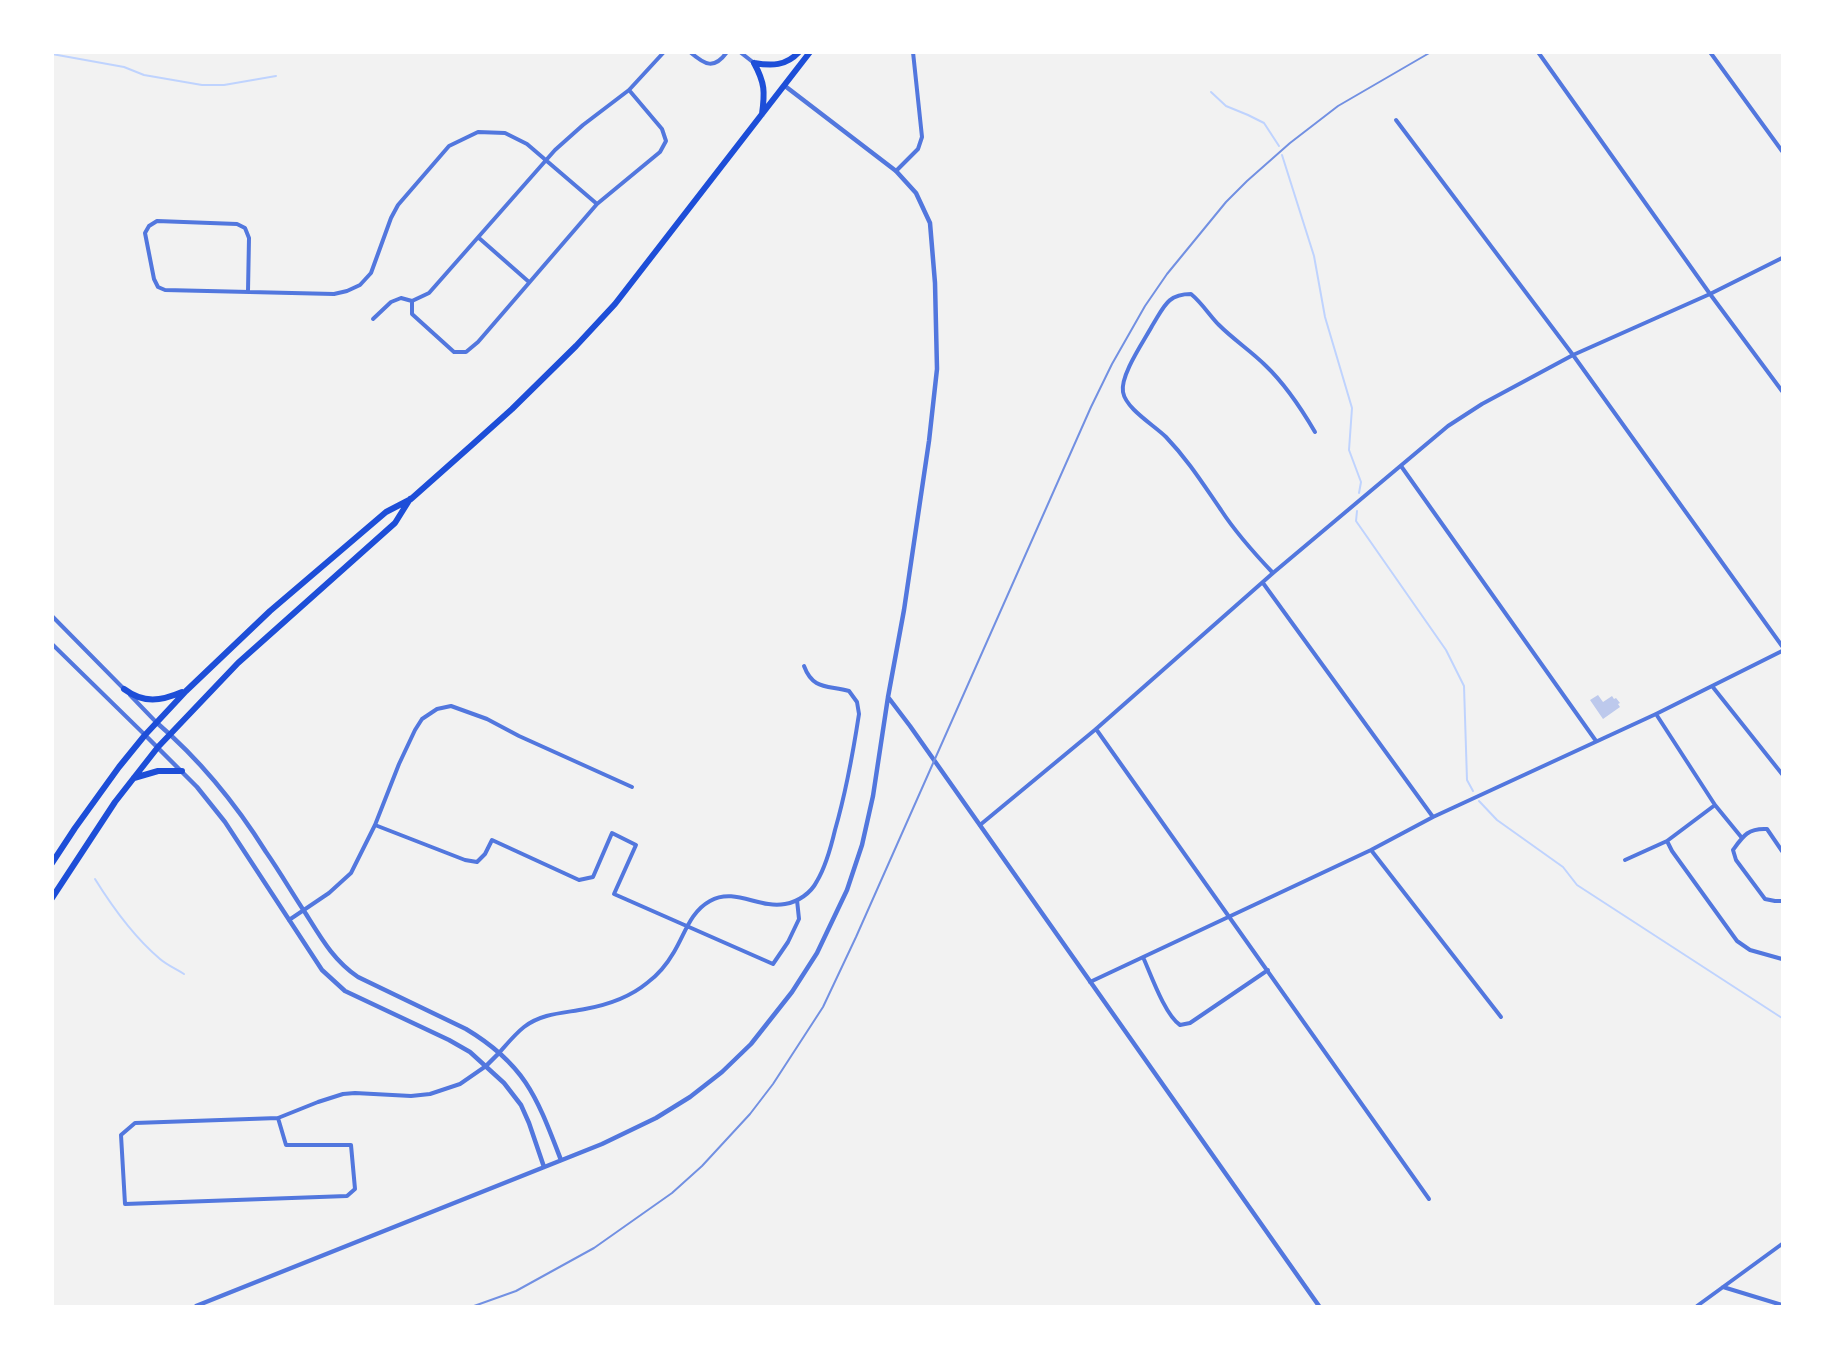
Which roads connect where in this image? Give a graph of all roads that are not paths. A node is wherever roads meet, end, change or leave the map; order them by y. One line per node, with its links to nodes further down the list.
1 (664, 52): 12 (street)
2 (690, 52): 3 (street)
3 (727, 52)
4 (740, 52): 10 (street)
5 (799, 52): 10 (main road)
6 (810, 52): 11 (main road)
7 (913, 52): 17 (street)
8 (1538, 52): 23 (street)
9 (1710, 52): 15 (street)
10 (754, 63): 13 (main road)
11 (785, 86): 13 (main road); 17 (street)
12 (628, 90): 16 (street); 18 (street)
13 (761, 117): 30 (main road)
14 (1396, 120): 26 (street)
15 (1782, 151)
16 (546, 160): 18 (street); 19 (street); 22 (street)
17 (896, 171): 41 (street)
18 (597, 204): 21 (street)
19 (479, 238): 21 (street); 24 (street)
20 (1782, 258): 23 (street)
21 (529, 282): 24 (street)
22 (248, 291): 22 (street)
23 (1710, 294): 26 (street); 27 (street)
24 (412, 301): 25 (street)
25 (373, 319)
26 (1573, 355): 29 (street); 35 (street)
27 (1782, 391)
28 (1316, 432): 31 (street)
29 (1401, 466): 31 (street); 47 (street)
30 (411, 499): 40 (main road); 45 (main road)
31 (1273, 573): 32 (street)
32 (1263, 583): 44 (street); 54 (street)
33 (52, 616): 39 (street)
34 (52, 644): 46 (street)
35 (1782, 646)
36 (1782, 651): 38 (street)
37 (804, 666): 64 (street)
38 (1712, 686): 42 (street); 50 (street)
39 (124, 689): 40 (main road); 43 (street)
40 (186, 691): 43 (main road)
41 (888, 697): 56 (street); 78 (street)
42 (1656, 714): 47 (street); 53 (street)
43 (156, 722): 45 (street); 46 (main road)
44 (1096, 729): 56 (street); 67 (street)
45 (170, 734): 48 (main road); 66 (street)
46 (145, 735): 48 (street); 62 (main road)
47 (1596, 741): 54 (street)
48 (158, 747): 49 (street); 51 (main road)
49 (182, 771): 51 (main road); 68 (street)
50 (1782, 774)
51 (131, 780): 63 (main road)
52 (632, 787): 55 (street)
53 (1715, 805): 57 (street); 58 (street)
54 (1433, 817): 59 (street)
55 (375, 825): 66 (street); 69 (street)
56 (980, 825): 73 (street)
57 (1742, 838): 60 (street); 65 (street)
58 (1667, 841): 61 (street); 71 (street)
59 (1371, 850): 67 (street); 74 (street)
60 (1782, 851)
61 (1625, 860)
62 (52, 863)
63 (52, 898)
64 (797, 900): 69 (street); 69 (street)
65 (1782, 901)
66 (303, 911): 68 (street); 75 (street)
67 (1230, 916): 70 (street); 72 (street)
68 (289, 920): 76 (street)
69 (686, 927): 75 (street)
70 (1143, 957): 72 (street); 73 (street)
71 (1782, 959)
72 (1268, 970): 80 (street)
73 (1090, 982): 85 (street)
74 (1501, 1017)
75 (499, 1053): 76 (street); 78 (street)
76 (486, 1066): 77 (street); 79 (street)
77 (279, 1118): 77 (street)
78 (561, 1160): 79 (street)
79 (544, 1167): 84 (street)
80 (1429, 1199)
81 (1782, 1244): 82 (street)
82 (1723, 1287): 83 (street); 86 (street)
83 (1782, 1305)
84 (196, 1306)
85 (1319, 1306)
86 (1697, 1306)

